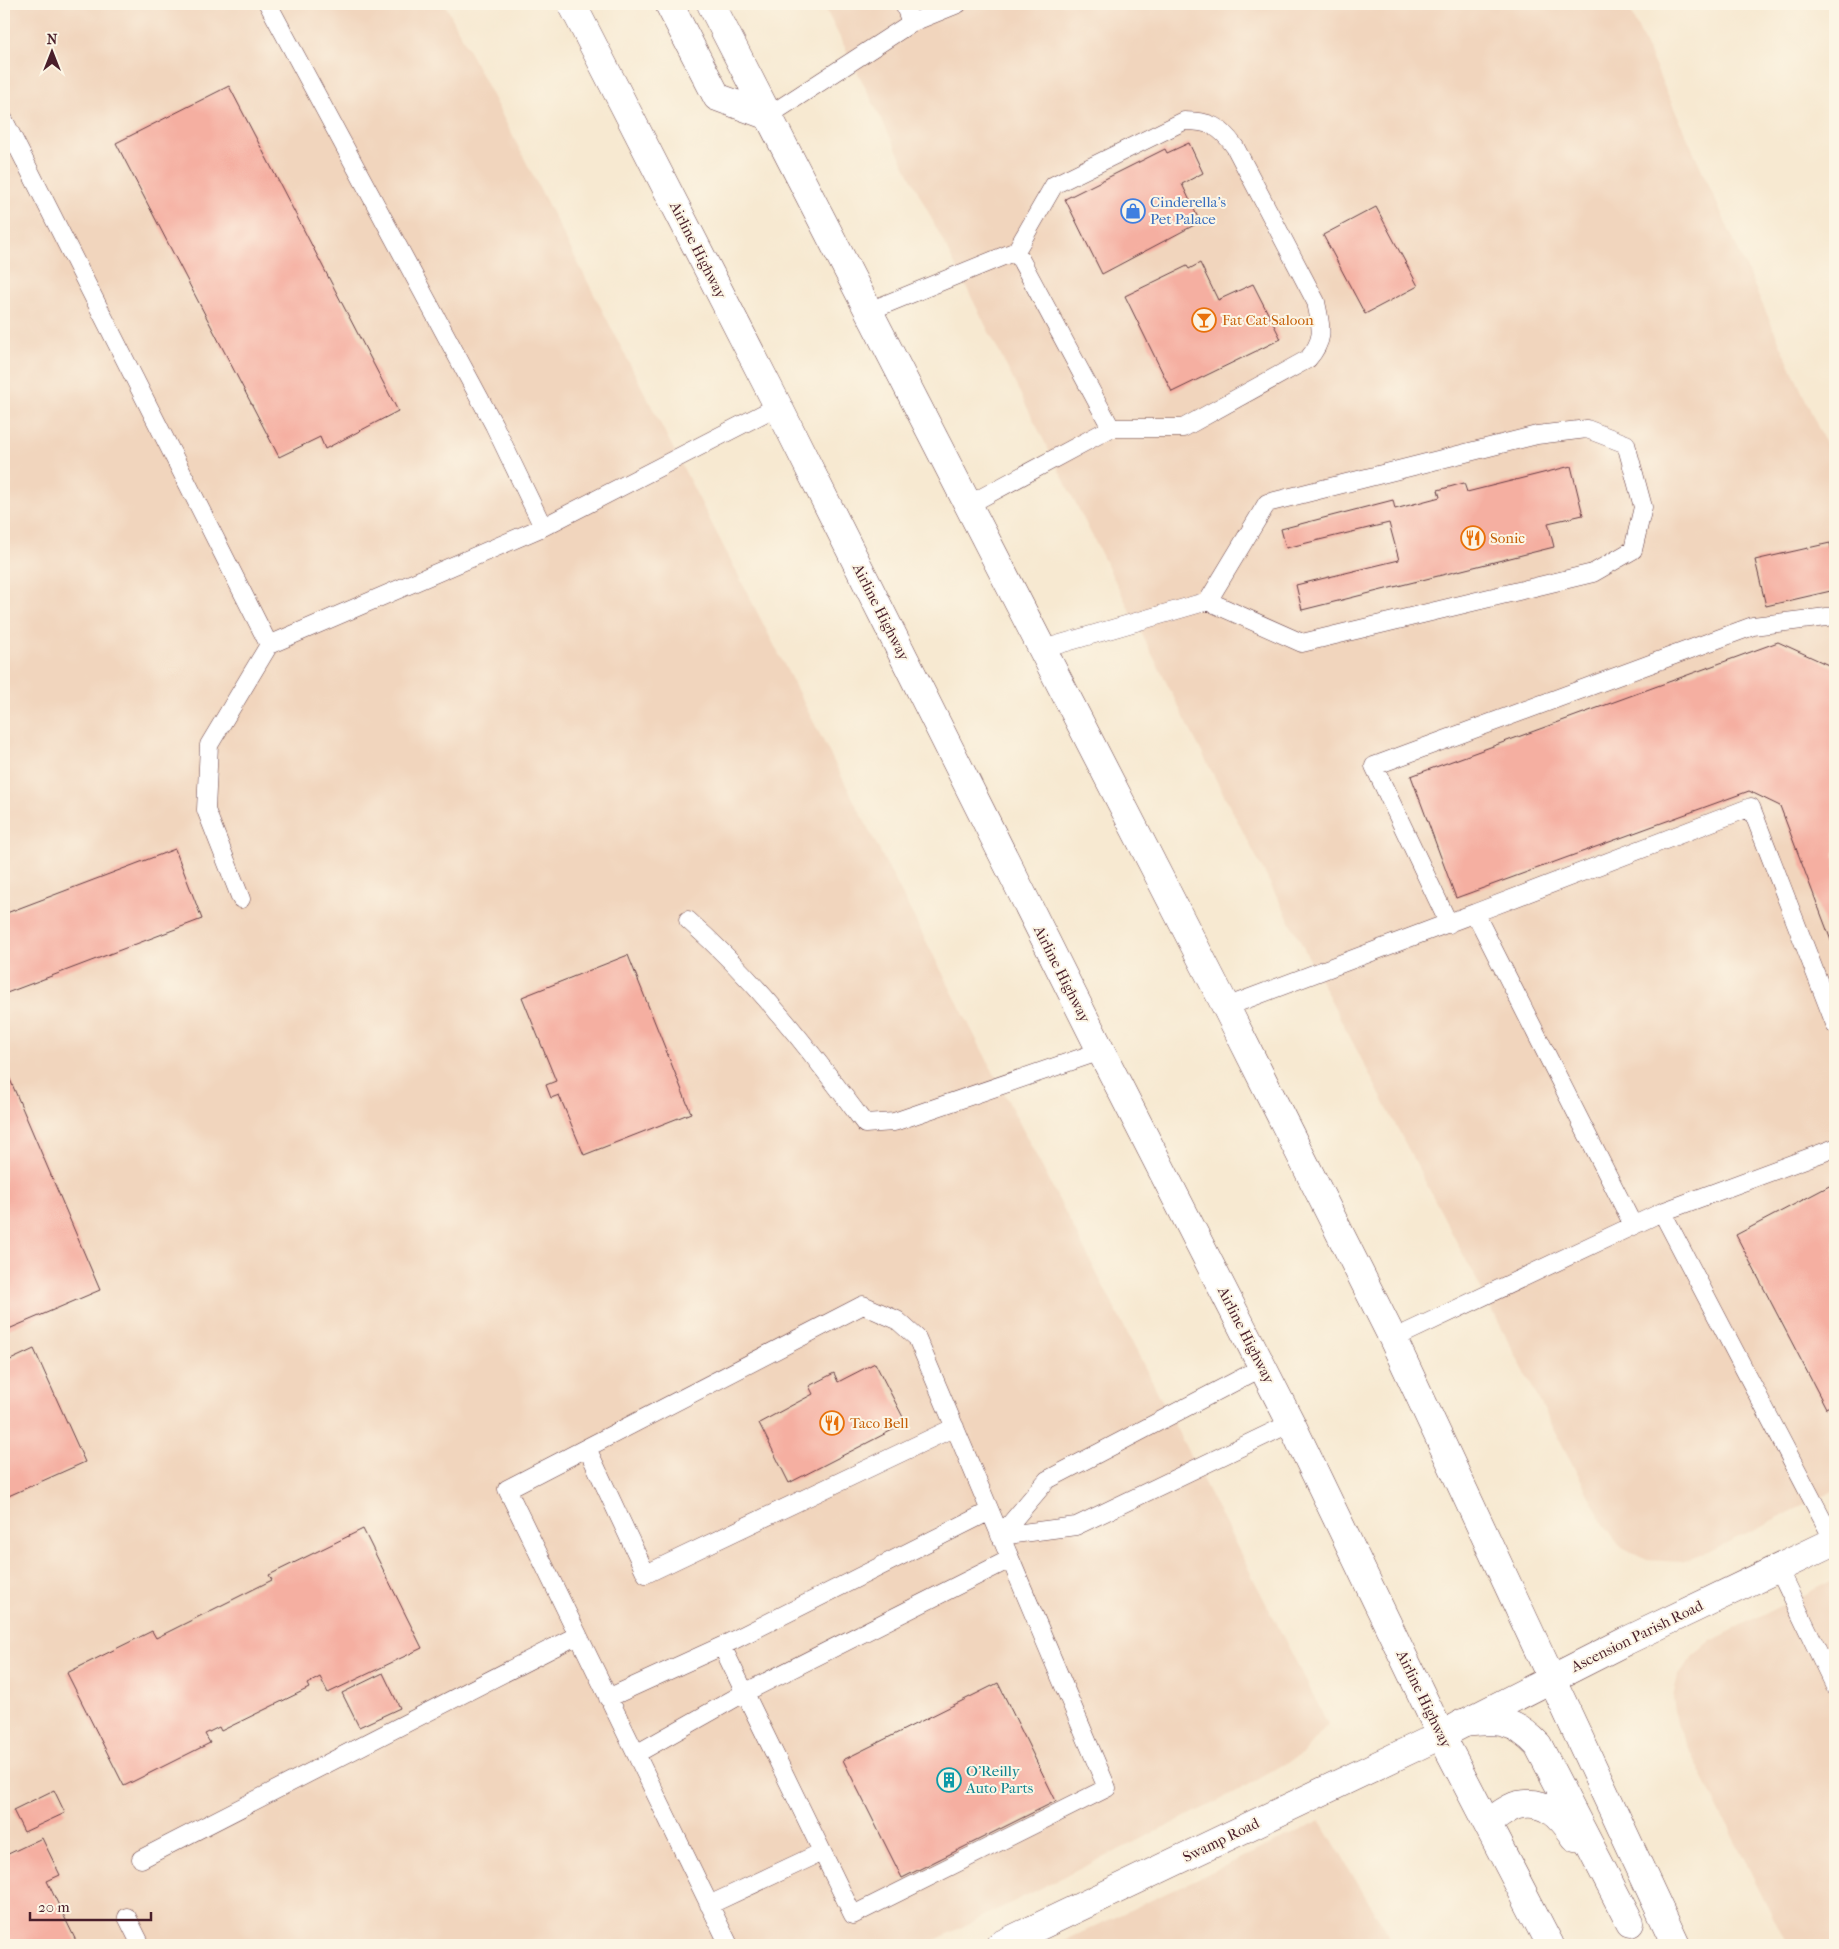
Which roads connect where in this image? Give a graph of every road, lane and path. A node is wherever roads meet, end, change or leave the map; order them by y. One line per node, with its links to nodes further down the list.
1 (268, 4): 15 (lane)
2 (572, 4): 12 (main road, Airline Highway)
3 (669, 4): 8 (main road)
4 (711, 4): 8 (main road)
5 (904, 4): 7 (lane)
6 (958, 4): 7 (lane)
7 (911, 23): 8 (lane)
8 (768, 116): 11 (main road)
9 (4, 120): 18 (lane)
10 (1016, 251): 11 (lane); 13 (lane); 13 (lane)
11 (869, 310): 14 (main road)
12 (778, 406): 15 (lane); 26 (main road, Airline Highway)
13 (1112, 428): 14 (lane)
14 (968, 504): 19 (main road)
15 (544, 527): 18 (lane)
16 (1208, 601): 16 (lane); 19 (lane)
17 (1835, 616): 23 (lane)
18 (269, 645): 20 (lane)
19 (1042, 649): 24 (main road)
20 (241, 899)
21 (1475, 913): 23 (lane); 25 (lane); 29 (lane)
22 (688, 920): 26 (lane)
23 (1449, 924): 24 (lane)
24 (1226, 1007): 30 (main road)
25 (1835, 1024)
26 (1101, 1051): 31 (main road, Airline Highway)
27 (1835, 1148): 28 (lane)
28 (1662, 1212): 29 (lane); 37 (lane)
29 (1633, 1225): 30 (lane)
30 (1392, 1339): 42 (main road)
31 (1263, 1368): 32 (main road, Airline Highway); 36 (lane)
32 (1291, 1423): 36 (lane); 46 (main road, Airline Highway)
33 (955, 1427): 34 (lane); 34 (lane); 35 (lane)
34 (587, 1448): 40 (lane)
35 (990, 1511): 36 (lane); 41 (lane)
36 (1000, 1536): 38 (lane)
37 (1835, 1541): 39 (main road, Ascension Parish Road)
38 (1010, 1559): 44 (lane); 49 (lane)
39 (1778, 1568): 42 (main road, Ascension Parish Road); 43 (lane)
40 (578, 1635): 45 (lane); 50 (lane)
41 (722, 1646): 44 (lane); 45 (lane)
42 (1550, 1679): 46 (main road, Ascension Parish Road); 54 (main road)
43 (1835, 1687)
44 (744, 1694): 47 (lane); 49 (lane)
45 (608, 1698): 47 (lane)
46 (1452, 1729): 48 (main road, Airline Highway); 53 (main road); 57 (main road, Swamp Road)
47 (636, 1754): 51 (lane)
48 (1487, 1823): 53 (main road); 58 (main road, Airline Highway)
49 (822, 1852): 51 (lane)
50 (141, 1859)
51 (709, 1905): 56 (lane)
52 (127, 1917): 55 (lane)
53 (1630, 1923): 54 (main road)
54 (1676, 1944)
55 (141, 1945)
56 (729, 1945)
57 (1000, 1945)
58 (1550, 1945)

